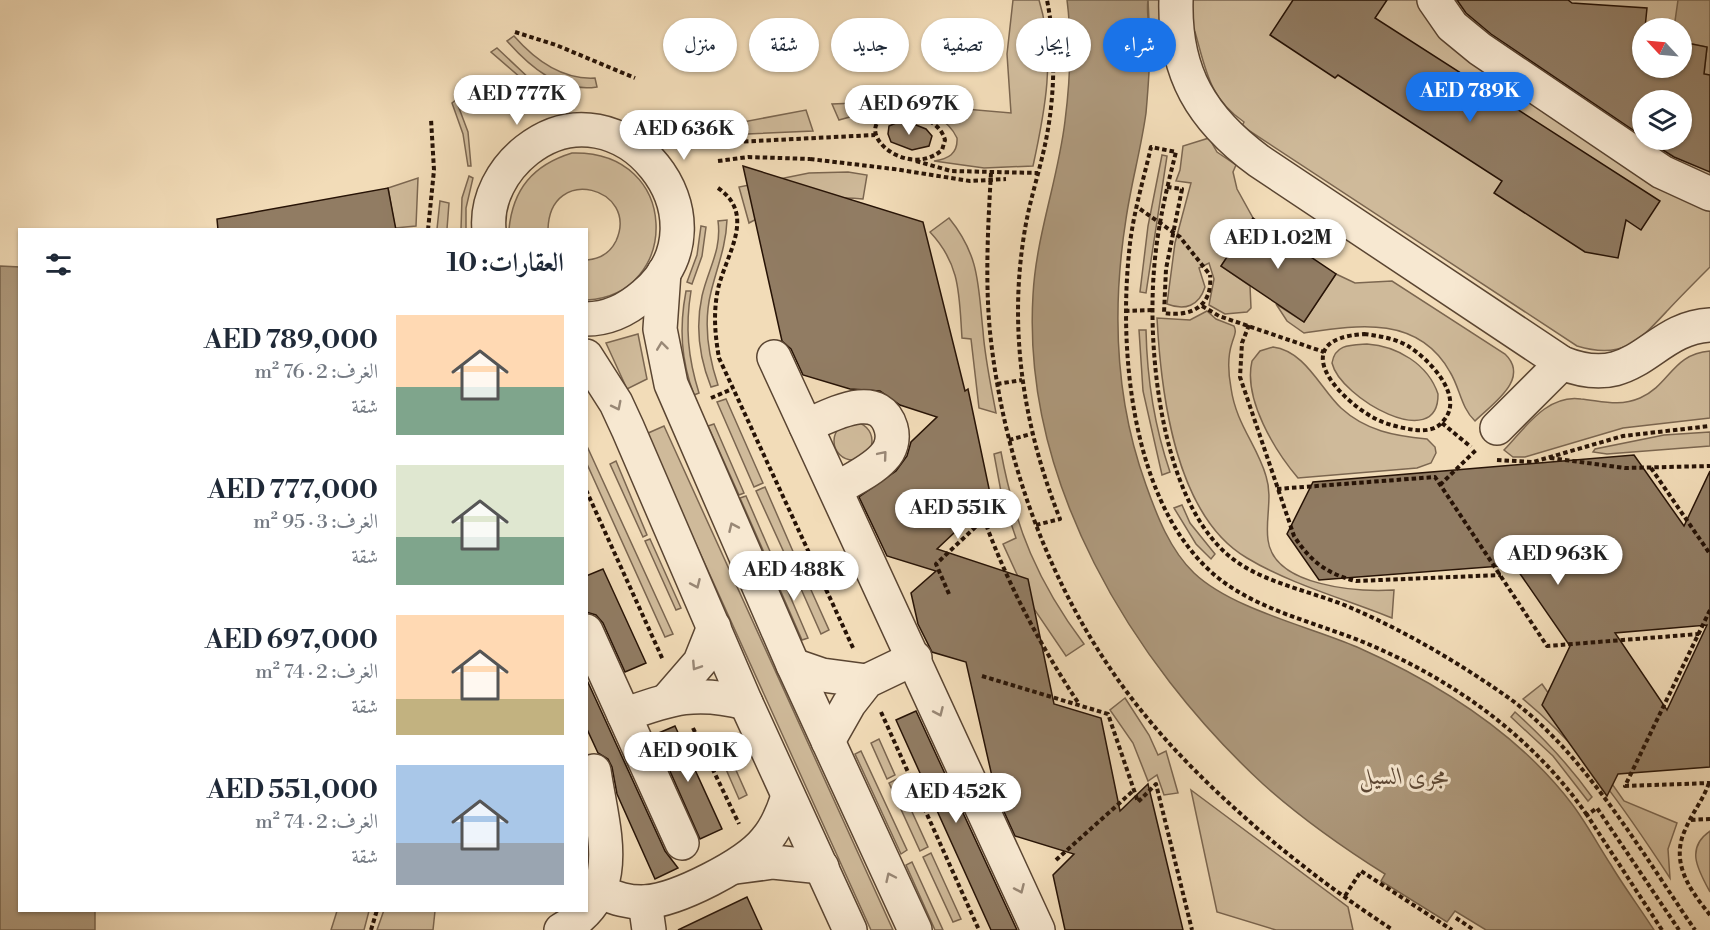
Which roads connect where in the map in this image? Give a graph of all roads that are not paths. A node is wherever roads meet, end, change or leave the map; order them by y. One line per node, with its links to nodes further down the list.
1 (1176, 0): 10 (street)
2 (1434, 0): 3 (street)
3 (1710, 194)
4 (489, 228): 5 (street)
5 (664, 273): 6 (street); 17 (street, one-way to 5)
6 (588, 319)
7 (1710, 325): 10 (street)
8 (774, 357): 11 (street)
9 (588, 359): 14 (street, one-way to 14)
10 (1562, 363): 12 (street)
11 (806, 426): 13 (street); 13 (street, one-way to 11)
12 (1485, 447)
13 (836, 489): 16 (street)
14 (714, 627): 19 (street, one-way to 19); 20 (street)
15 (588, 635): 21 (street)
16 (915, 658): 18 (street); 35 (street, one-way to 35)
17 (794, 665): 18 (street); 22 (street)
18 (867, 681): 22 (street)
19 (675, 696): 20 (street); 21 (street)
20 (746, 703): 24 (street)
21 (624, 715): 25 (street)
22 (828, 741): 34 (street, one-way to 22)
23 (594, 771): 28 (street)
24 (789, 796): 26 (street); 27 (street)
25 (682, 843)
26 (744, 860): 27 (street); 31 (street)
27 (822, 867): 32 (street)
28 (600, 892): 29 (street); 31 (street)
29 (588, 911)
30 (588, 912): 33 (street)
31 (647, 916)
32 (847, 927)
33 (561, 930)
34 (915, 930)
35 (1038, 930)

